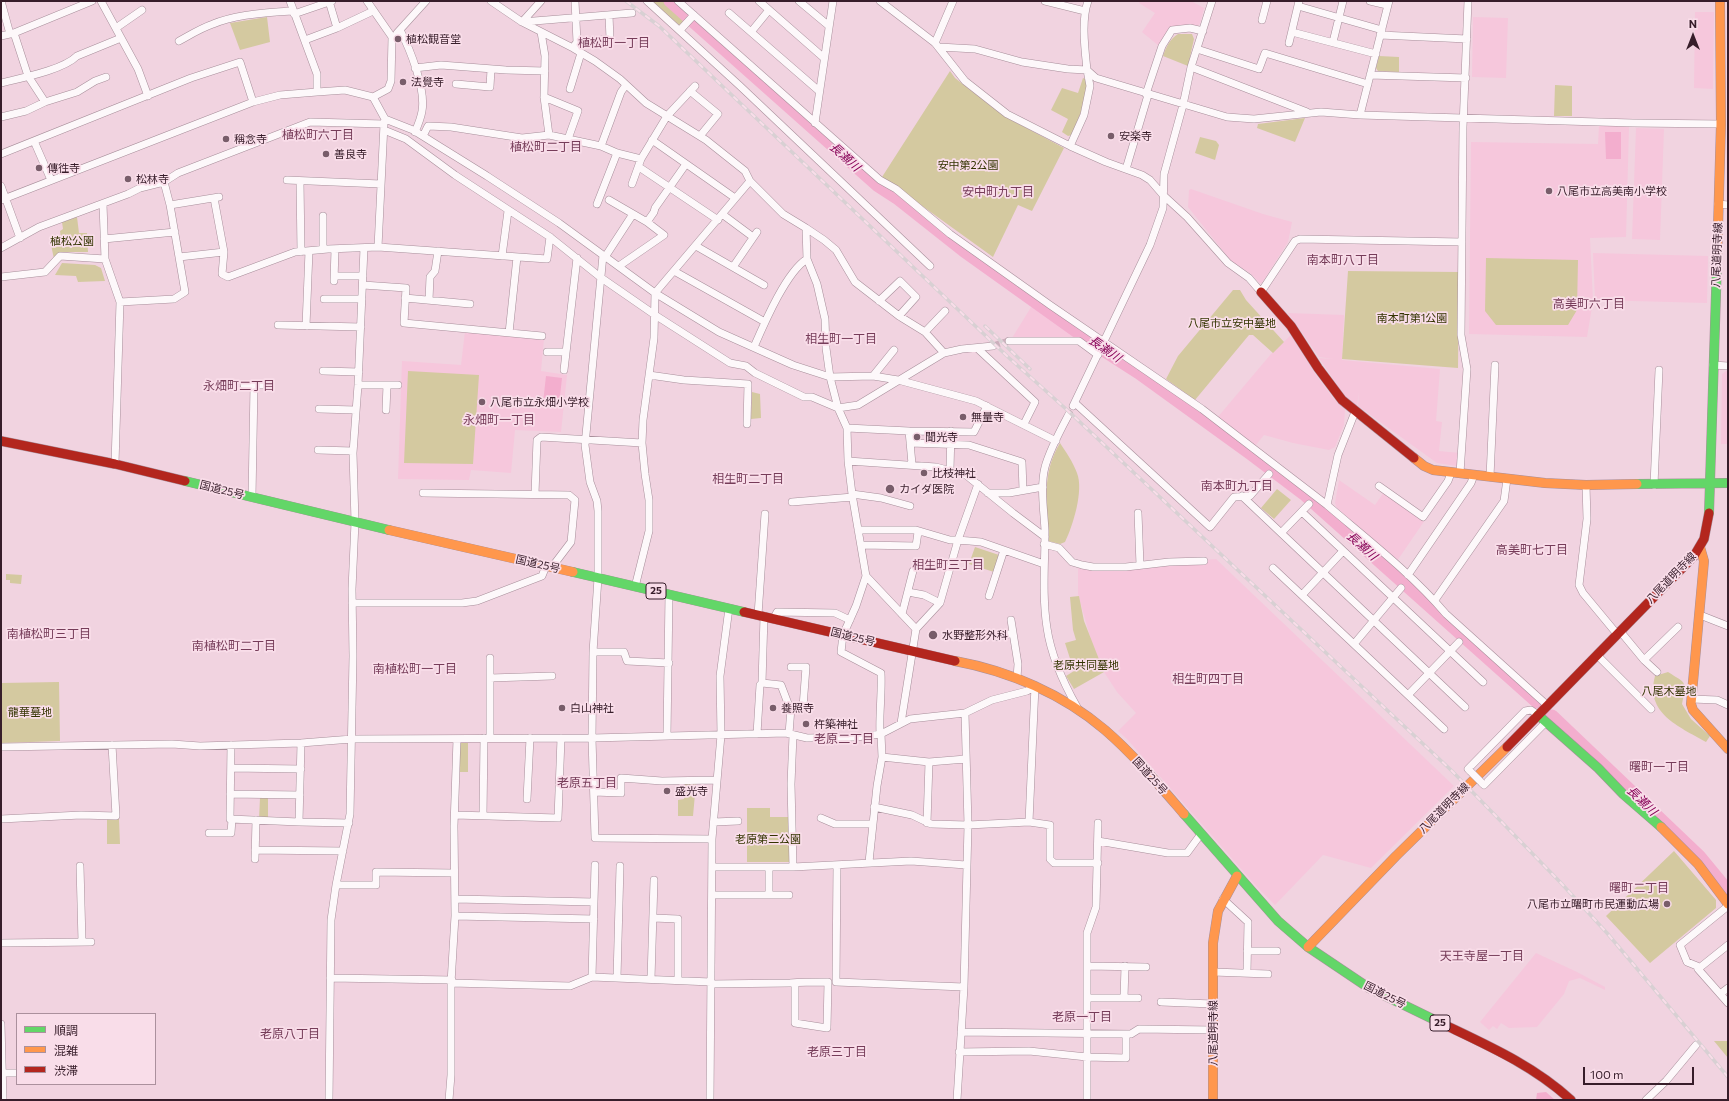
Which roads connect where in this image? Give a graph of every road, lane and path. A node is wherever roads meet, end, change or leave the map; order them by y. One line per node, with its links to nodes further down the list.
1 (1, 1): 51 (street)
2 (92, 1): 51 (street)
3 (101, 1): 42 (street)
4 (290, 1): 32 (street)
5 (330, 1): 32 (street); 43 (street)
6 (367, 1): 31 (street)
7 (426, 1): 44 (street)
8 (491, 1): 40 (street)
9 (541, 1): 40 (street)
10 (575, 1): 36 (street)
11 (647, 1): 45 (street)
12 (678, 1): 37 (street)
13 (759, 1): 29 (street)
14 (799, 1): 41 (street)
15 (833, 1): 41 (street)
16 (880, 1): 61 (street)
17 (954, 1): 61 (street)
18 (1045, 1): 30 (street)
19 (1088, 1): 30 (street)
20 (1212, 1): 46 (street)
21 (1266, 1): 39 (street)
22 (1343, 1): 38 (street)
23 (1370, 1): 26 (street)
24 (1468, 1): 55 (street)
25 (1720, 1): 96 (main road, 八尾道明寺線)
26 (1388, 3): 50 (street)
27 (1299, 4): 38 (street); 49 (street)
28 (142, 10): 42 (street)
29 (769, 10): 48 (street); 65 (street)
30 (1085, 10): 69 (street)
31 (374, 11): 43 (street); 53 (street)
32 (294, 12): 56 (street); 57 (street)
33 (632, 13): 35 (street)
34 (729, 13): 48 (street)
35 (609, 15): 36 (street); 60 (street)
36 (576, 17): 40 (street); 60 (street)
37 (691, 18): 45 (street); 94 (street)
38 (1339, 18): 50 (street); 58 (street)
39 (1262, 20)
40 (522, 22): 47 (street)
41 (829, 26): 65 (street)
42 (116, 28): 54 (street)
43 (338, 28): 56 (street)
44 (400, 30): 53 (street); 67 (street)
45 (680, 30): 159 (street)
46 (1203, 30): 62 (street); 82 (street)
47 (541, 32): 60 (street); 70 (street)
48 (751, 32): 80 (street)
49 (1292, 32): 58 (street); 59 (street)
50 (1381, 32): 55 (street); 64 (street)
51 (12, 33): 52 (street); 72 (street)
52 (1, 36)
53 (392, 37): 84 (street)
54 (121, 38): 72 (street); 83 (street)
55 (1467, 39): 74 (street)
56 (305, 40): 81 (street)
57 (179, 41)
58 (1333, 42): 64 (street)
59 (1289, 43)
60 (575, 45): 63 (street)
61 (937, 45): 69 (street); 105 (street)
62 (1197, 49): 66 (street); 77 (street)
63 (581, 53): 78 (street); 79 (street)
64 (1376, 54): 71 (street)
65 (824, 58): 80 (street)
66 (1192, 67): 88 (street); 89 (street)
67 (415, 68): 68 (street); 97 (street)
68 (491, 69): 70 (street); 76 (street)
69 (1087, 70): 82 (street); 105 (street)
70 (545, 71): 85 (street)
71 (1370, 75): 74 (street); 77 (street)
72 (28, 76): 75 (street); 86 (street)
73 (106, 77): 86 (street)
74 (1466, 78): 93 (street)
75 (1, 83)
76 (456, 84)
77 (1368, 84): 90 (street)
78 (626, 85): 91 (street); 104 (street)
79 (570, 89)
80 (819, 91): 94 (street)
81 (317, 92): 84 (street); 87 (street)
82 (1147, 95): 88 (street); 111 (street)
83 (148, 96): 87 (street); 103 (street)
84 (373, 97): 95 (street)
85 (544, 97): 98 (street); 101 (street)
86 (45, 102): 92 (street)
87 (253, 102): 112 (street)
88 (1183, 105): 89 (street); 121 (street)
89 (1309, 113): 90 (street)
90 (1360, 114): 93 (street)
91 (667, 116): 100 (street); 100 (street); 102 (street)
92 (1, 117)
93 (1464, 117): 96 (street); 140 (street)
94 (814, 123): 187 (street)
95 (384, 124): 97 (street); 116 (street); 117 (street); 130 (street)
96 (1725, 124): 127 (main road, 八尾道明寺線)
97 (415, 132): 99 (street)
98 (550, 135): 99 (street); 101 (street)
99 (423, 136): 152 (street)
100 (700, 136): 115 (street)
101 (568, 139): 104 (street)
102 (652, 140): 108 (street); 109 (street)
103 (34, 141): 107 (street); 112 (street)
104 (601, 146): 106 (street)
105 (1070, 146): 111 (street)
106 (617, 153): 108 (street); 126 (street)
107 (1, 154)
108 (641, 159): 110 (street)
109 (686, 164): 120 (street); 122 (street)
110 (639, 167): 118 (street); 120 (street)
111 (1126, 169): 121 (street)
112 (51, 180): 123 (street)
113 (287, 180): 114 (street)
114 (300, 181): 117 (street); 150 (street)
115 (750, 181): 122 (street); 135 (street)
116 (164, 182): 125 (street); 128 (street)
117 (381, 184): 142 (street)
118 (632, 184)
119 (1, 186): 123 (street)
120 (669, 188): 133 (street); 134 (street)
121 (1163, 195): 168 (street); 187 (street)
122 (735, 198): 133 (street)
123 (3, 199): 137 (street)
124 (609, 200): 131 (street)
125 (103, 204): 137 (street); 139 (street)
126 (596, 204)
127 (1718, 204): 129 (street); 196 (main road, 八尾道明寺線)
128 (170, 205): 136 (street); 149 (street)
129 (1728, 205)
130 (508, 211): 138 (street); 151 (street)
131 (633, 214): 134 (street); 152 (street)
132 (323, 216): 145 (street)
133 (720, 217): 141 (street); 160 (street)
134 (647, 222): 158 (street)
135 (806, 228): 156 (street); 173 (street)
136 (175, 232): 139 (street); 153 (street)
137 (20, 238): 143 (street)
138 (550, 238): 154 (street); 155 (street)
139 (104, 239): 157 (street)
140 (1462, 242): 168 (street); 241 (street)
141 (696, 246): 160 (street); 161 (street)
142 (378, 247): 144 (street); 148 (street)
143 (1, 248)
144 (364, 248): 146 (street); 163 (street)
145 (323, 249): 146 (street); 147 (street)
146 (335, 249): 163 (street)
147 (309, 251): 150 (street); 181 (street)
148 (438, 251): 151 (street); 172 (street)
149 (224, 252): 150 (street); 153 (street)
150 (301, 252)
151 (502, 256): 154 (street)
152 (604, 256): 158 (street); 164 (street)
153 (179, 257): 174 (street)
154 (517, 257): 184 (street)
155 (577, 258): 164 (street); 193 (street)
156 (807, 258): 179 (street); 206 (street)
157 (105, 259): 162 (street); 174 (street)
158 (619, 266): 167 (street)
159 (930, 266)
160 (733, 267): 166 (street)
161 (674, 271): 167 (street); 179 (street)
162 (1, 276)
163 (363, 276): 165 (street)
164 (600, 277): 177 (street); 228 (street)
165 (363, 285): 169 (street); 171 (street)
166 (764, 285)
167 (655, 292): 177 (street); 189 (street)
168 (1261, 292): 220 (main road)
169 (405, 298): 172 (street); 184 (street)
170 (324, 299): 171 (street)
171 (362, 299): 182 (street)
172 (429, 300): 175 (street)
173 (879, 301): 178 (street); 178 (street)
174 (120, 302): 238 (street)
175 (470, 304)
176 (945, 311): 183 (street)
177 (654, 315): 202 (street); 204 (street)
178 (899, 316): 183 (street)
179 (766, 322): 189 (street)
180 (278, 325): 181 (street)
181 (306, 326): 182 (street)
182 (361, 327): 203 (street)
183 (925, 332): 194 (street)
184 (509, 333): 185 (street)
185 (542, 336)
186 (1009, 341): 195 (street)
187 (1104, 342): 195 (street); 262 (street)
188 (993, 346): 190 (street)
189 (754, 347): 206 (street)
190 (977, 348): 194 (street); 223 (street)
191 (894, 350): 205 (street)
192 (547, 352): 193 (street)
193 (565, 352): 199 (street)
194 (944, 353): 207 (street)
195 (1099, 353): 258 (street)
196 (1713, 365): 198 (street); 246 (main road, 八尾道明寺線)
197 (1495, 366): 244 (street)
198 (1728, 366)
199 (564, 370)
200 (1659, 370): 250 (street)
201 (323, 371): 203 (street)
202 (752, 371): 208 (street); 216 (street)
203 (359, 372): 212 (street)
204 (649, 375): 208 (street); 231 (street)
205 (873, 376): 206 (street); 207 (street)
206 (830, 377): 216 (street)
207 (898, 380): 215 (street); 216 (street)
208 (748, 384): 222 (street)
209 (244, 385): 210 (street)
210 (254, 385): 211 (street); 259 (street)
211 (265, 385)
212 (358, 385): 213 (street); 218 (street)
213 (387, 385): 214 (street); 219 (street)
214 (398, 385)
215 (987, 406): 223 (street); 227 (street)
216 (838, 408): 224 (street)
217 (319, 409): 218 (street)
218 (356, 410): 236 (street)
219 (386, 410)
220 (1355, 412): 241 (main road); 262 (street)
221 (1069, 414): 230 (street)
222 (748, 424)
223 (1024, 424): 230 (street)
224 (847, 428): 225 (street); 237 (street)
225 (909, 431): 226 (street); 232 (street)
226 (951, 431): 227 (street); 233 (street)
227 (974, 432): 234 (street)
228 (586, 439): 231 (street); 256 (street); 286 (street)
229 (1, 441): 238 (main road, 国道25号 / 25)
230 (1056, 441): 252 (street)
231 (642, 443): 287 (street)
232 (910, 443): 233 (street); 239 (street)
233 (950, 443): 234 (street); 240 (street)
234 (969, 445): 253 (street)
235 (318, 450): 236 (street)
236 (353, 452): 267 (street)
237 (848, 461): 239 (street); 257 (street)
238 (115, 464): 259 (main road, 国道25号 / 25)
239 (912, 464): 240 (street)
240 (950, 470): 248 (street)
241 (1456, 473): 243 (main road); 251 (street)
242 (1269, 474): 258 (street)
243 (1474, 475): 244 (main road); 284 (street)
244 (1490, 477): 245 (main road)
245 (1506, 479): 249 (main road); 294 (street)
246 (1709, 483): 247 (main road); 250 (main road); 274 (main road, 八尾道明寺線)
247 (1728, 483)
248 (978, 484): 255 (street); 271 (street)
249 (1586, 485): 250 (main road); 309 (street)
250 (1654, 485)
251 (1379, 486)
252 (1043, 487): 253 (street); 272 (street)
253 (1023, 490): 255 (street)
254 (423, 493): 256 (street)
255 (988, 493): 272 (street)
256 (535, 494): 279 (street)
257 (853, 495): 260 (street); 263 (street); 268 (street)
258 (1242, 496): 270 (street)
259 (252, 497): 267 (main road, 国道25号 / 25)
260 (792, 502)
261 (1309, 504): 264 (street)
262 (1328, 505): 284 (street)
263 (910, 506)
264 (1302, 512): 270 (street); 276 (street)
265 (1138, 513): 280 (street)
266 (765, 514): 299 (street)
267 (355, 522): 279 (main road, 国道25号 / 25); 295 (street)
268 (858, 530): 269 (street); 273 (street)
269 (918, 532): 271 (street); 273 (street)
270 (1281, 533): 283 (street)
271 (958, 540): 275 (street); 296 (street)
272 (1044, 540): 278 (street); 280 (street)
273 (862, 545): 285 (street)
274 (1700, 547): 300 (main road); 309 (main road, 八尾道明寺線)
275 (1004, 550): 278 (street); 292 (street)
276 (1343, 551): 283 (street); 293 (street)
277 (1204, 561): 280 (street)
278 (1044, 564): 337 (street)
279 (549, 566): 286 (main road, 国道25号 / 25); 295 (street)
280 (1140, 566)
281 (1273, 568): 291 (street)
282 (913, 571): 289 (street)
283 (1323, 573): 291 (street); 304 (street)
284 (1408, 575): 294 (street)
285 (866, 576): 298 (street); 302 (street)
286 (598, 578): 287 (main road, 国道25号 / 25); 314 (street)
287 (635, 587): 290 (main road, 国道25号 / 25)
288 (1401, 588): 293 (street)
289 (908, 592): 296 (street); 298 (street)
290 (669, 594): 297 (main road, 国道25号 / 25); 320 (street)
291 (1302, 595): 313 (street)
292 (989, 596)
293 (1393, 598): 304 (street); 316 (street)
294 (1435, 600): 333 (street)
295 (352, 603): 353 (street)
296 (940, 603): 307 (street)
297 (728, 608): 299 (main road, 国道25号 / 25); 345 (street)
298 (902, 614): 307 (street)
299 (761, 615): 301 (main road, 国道25号 / 25); 328 (street)
300 (1700, 615): 305 (street); 331 (main road)
301 (774, 618): 302 (street); 310 (main road, 国道25号 / 25)
302 (850, 620): 310 (street)
303 (1011, 620): 308 (street)
304 (1374, 621): 313 (street); 323 (street)
305 (1728, 626)
306 (1678, 628): 319 (street)
307 (916, 629): 315 (street)
308 (1013, 633): 311 (street); 326 (street)
309 (1618, 633): 317 (main road, 八尾道明寺線); 319 (street)
310 (843, 634): 315 (main road, 国道25号 / 25); 344 (street)
311 (998, 637)
312 (1459, 642): 316 (street)
313 (1354, 644): 330 (street)
314 (593, 652): 320 (street); 352 (street)
315 (913, 652): 326 (main road, 国道25号 / 25); 341 (street)
316 (1450, 652): 323 (street); 327 (street)
317 (1597, 654): 333 (main road, 八尾道明寺線); 336 (street)
318 (490, 658): 325 (street)
319 (1644, 660): 322 (street)
320 (669, 663): 347 (street)
321 (791, 666): 335 (street)
322 (1657, 672)
323 (1429, 673): 330 (street); 334 (street)
324 (552, 676): 325 (street)
325 (490, 678): 349 (street)
326 (1016, 678): 329 (main road, 国道25号 / 25)
327 (1482, 682)
328 (762, 683): 335 (street); 343 (street)
329 (1035, 686): 337 (main road, 国道25号 / 25); 338 (street); 379 (street)
330 (1408, 695): 342 (street)
331 (1692, 699): 332 (street); 358 (main road)
332 (1728, 705)
333 (1548, 706): 339 (main road, 八尾道明寺線)
334 (1464, 707)
335 (791, 708): 346 (street)
336 (1651, 709)
337 (1079, 711): 386 (main road, 国道25号 / 25)
338 (965, 713): 341 (street); 360 (street)
339 (1538, 715): 340 (main road); 340 (street, bridge); 420 (main road, 八尾道明寺線)
340 (1546, 722): 412 (main road)
341 (901, 723): 344 (street)
342 (1444, 729)
343 (757, 734): 345 (street); 346 (street)
344 (881, 734): 346 (street); 359 (street)
345 (721, 735): 347 (street); 364 (street)
346 (791, 735): 401 (street)
347 (667, 736): 352 (street)
348 (457, 738): 349 (street); 353 (street); 370 (street)
349 (487, 738): 350 (street); 371 (street)
350 (530, 738): 351 (street); 368 (street)
351 (561, 738): 352 (street); 371 (street)
352 (592, 738): 365 (street)
353 (352, 739): 354 (street); 380 (street)
354 (301, 743): 356 (street); 363 (street)
355 (112, 745): 356 (street); 357 (street); 373 (street)
356 (231, 745): 362 (street)
357 (1, 747)
358 (1728, 749)
359 (882, 757): 361 (street); 369 (street)
360 (966, 759): 361 (street); 384 (street)
361 (929, 762): 381 (street)
362 (231, 768): 363 (street); 366 (street)
363 (301, 769): 367 (street)
364 (716, 780): 365 (street); 378 (street)
365 (594, 792): 387 (street)
366 (230, 794): 367 (street); 374 (street)
367 (300, 795): 377 (street)
368 (527, 799)
369 (874, 807): 381 (street); 383 (street)
370 (455, 815): 371 (street); 402 (street)
371 (483, 816)
372 (821, 818): 383 (street)
373 (1, 819)
374 (232, 819): 375 (street); 385 (street)
375 (256, 820): 377 (street); 389 (street)
376 (738, 821): 378 (street)
377 (299, 822): 380 (street)
378 (714, 822): 387 (street)
379 (1029, 822): 384 (street); 393 (street)
380 (348, 823): 390 (street)
381 (926, 823): 384 (street)
382 (1098, 823): 388 (street)
383 (872, 824): 392 (street)
384 (968, 825): 396 (street)
385 (209, 833)
386 (1201, 834): 388 (street); 403 (main road, 国道25号 / 25)
387 (712, 839): 399 (street)
388 (1098, 841): 393 (street)
389 (255, 850): 390 (street); 391 (street)
390 (343, 851): 405 (street)
391 (255, 859)
392 (869, 862): 395 (street); 396 (street)
393 (1098, 863): 423 (street)
394 (595, 865): 411 (street)
395 (837, 865): 401 (street); 438 (street)
396 (966, 865): 438 (street)
397 (80, 866): 416 (street)
398 (620, 866): 432 (street)
399 (713, 867): 400 (street); 406 (street)
400 (769, 867): 401 (street); 407 (street)
401 (793, 867)
402 (454, 873): 405 (street); 409 (street)
403 (1237, 876): 410 (main road, 八尾道明寺線); 420 (main road, 国道25号 / 25)
404 (654, 880): 414 (street)
405 (336, 885): 431 (street)
406 (712, 895): 407 (street); 436 (street)
407 (769, 895): 408 (street)
408 (790, 895)
409 (455, 899): 411 (street); 413 (street)
410 (1223, 899): 421 (street); 427 (main road, 八尾道明寺線)
411 (594, 902): 415 (street)
412 (1728, 905): 426 (street)
413 (455, 916): 415 (street); 435 (street)
414 (653, 918): 433 (street); 434 (street)
415 (594, 919): 430 (street)
416 (82, 942): 417 (street); 418 (street)
417 (92, 942)
418 (1, 943)
419 (1728, 945): 426 (street)
420 (1308, 947): 464 (main road, 国道25号 / 25)
421 (1247, 951): 422 (street); 428 (street)
422 (1277, 951)
423 (1087, 966): 424 (street); 441 (street)
424 (1125, 966): 425 (street); 442 (street)
425 (1146, 967)
426 (1698, 969): 440 (street)
427 (1213, 972): 428 (street); 446 (main road, 八尾道明寺線)
428 (1247, 973): 429 (street)
429 (1268, 974)
430 (592, 977): 432 (street); 435 (street)
431 (330, 978): 435 (street); 458 (street)
432 (617, 978): 433 (street)
433 (651, 980): 434 (street)
434 (678, 980): 436 (street)
435 (451, 982): 459 (street)
436 (711, 983): 437 (street); 460 (street)
437 (795, 983): 437 (street)
438 (964, 987): 449 (street)
439 (1728, 988): 440 (street)
440 (1720, 994): 445 (street)
441 (1087, 998): 442 (street); 450 (street)
442 (1124, 998): 443 (street)
443 (1138, 998)
444 (1161, 1002): 446 (street)
445 (1728, 1003)
446 (1213, 1004): 448 (main road, 八尾道明寺線)
447 (1, 1024): 455 (street)
448 (1213, 1030): 451 (street); 463 (main road, 八尾道明寺線)
449 (961, 1032): 450 (street); 453 (street)
450 (1087, 1034): 451 (street); 454 (street)
451 (1126, 1034): 454 (street)
452 (1696, 1044): 465 (street)
453 (959, 1052): 454 (street); 461 (street)
454 (1087, 1057): 462 (street)
455 (2, 1073): 456 (street); 457 (street)
456 (16, 1073)
457 (3, 1100)
458 (329, 1100)
459 (448, 1100)
460 (710, 1100)
461 (956, 1100)
462 (1087, 1100)
463 (1213, 1100)
464 (1571, 1100)
465 (1647, 1100)

